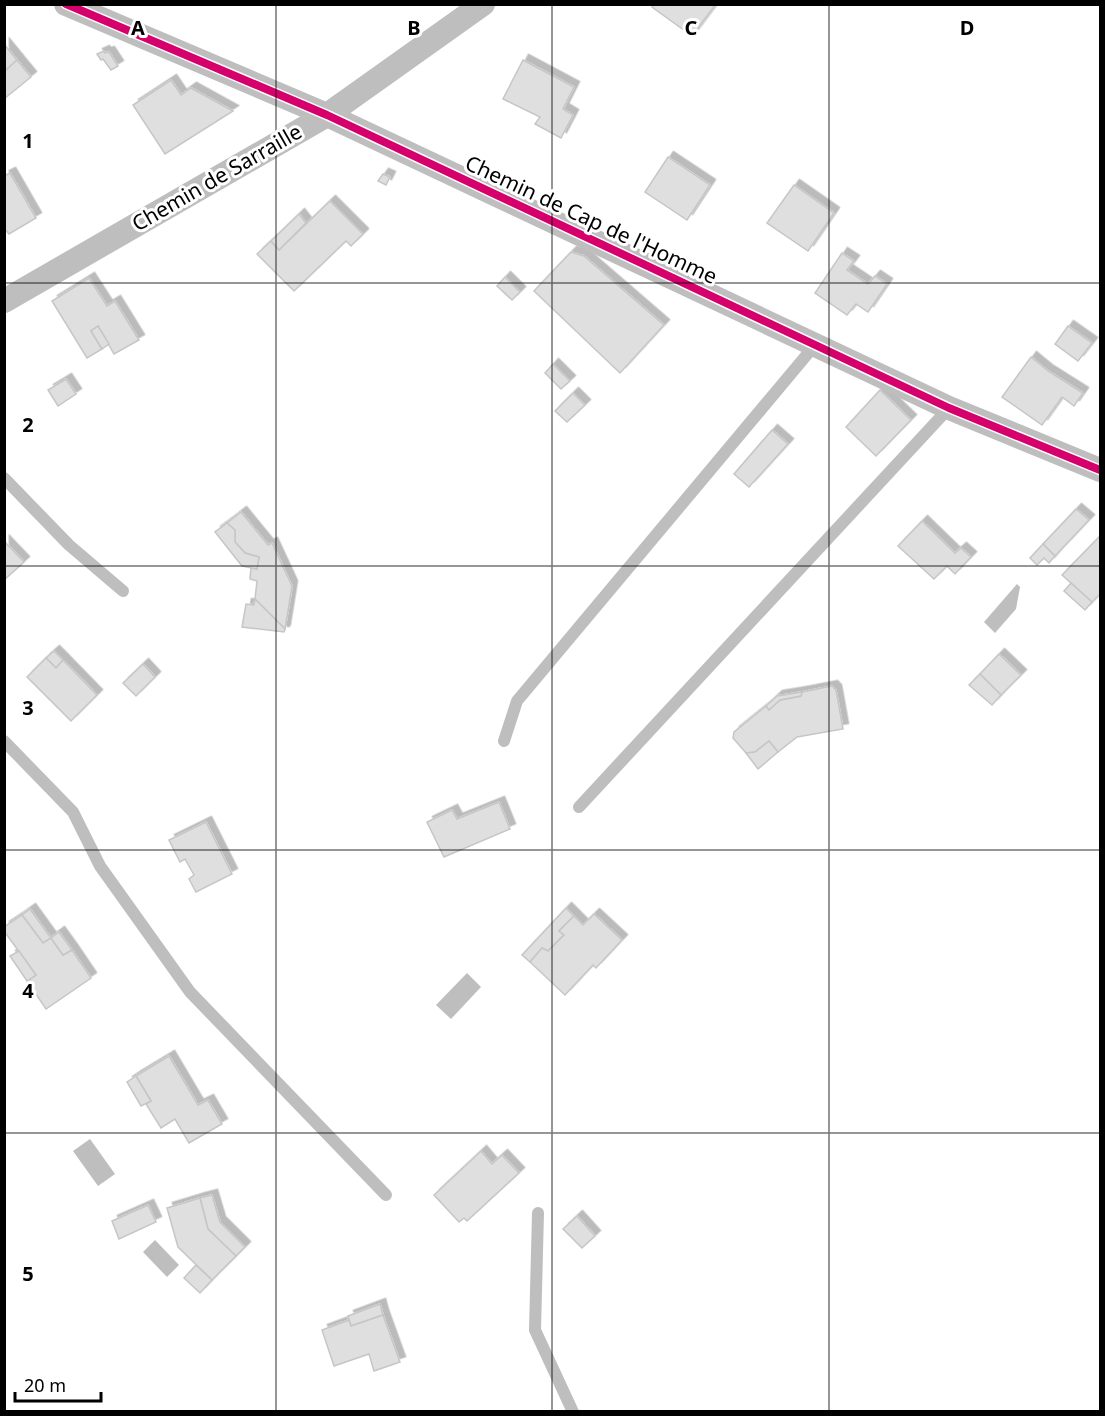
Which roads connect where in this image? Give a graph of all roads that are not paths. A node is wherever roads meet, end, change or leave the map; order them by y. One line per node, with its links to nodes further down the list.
1 (66, 4): 3 (street, Chemin de Cap de l'Homme)
2 (483, 4): 3 (street, Chemin de Sarraille)
3 (327, 115): 4 (street, Chemin de Sarraille); 5 (street, Chemin de Cap de l'Homme)
4 (4, 301)
5 (815, 345): 6 (street, Chemin de Cap de l'Homme); 11 (lane)
6 (949, 408): 7 (street, Chemin de Cap de l'Homme); 12 (lane)
7 (1101, 470)
8 (4, 478): 9 (lane)
9 (123, 591)
10 (4, 741): 13 (lane)
11 (504, 741)
12 (579, 807)
13 (386, 1195)
14 (538, 1213): 15 (lane)
15 (573, 1412)

